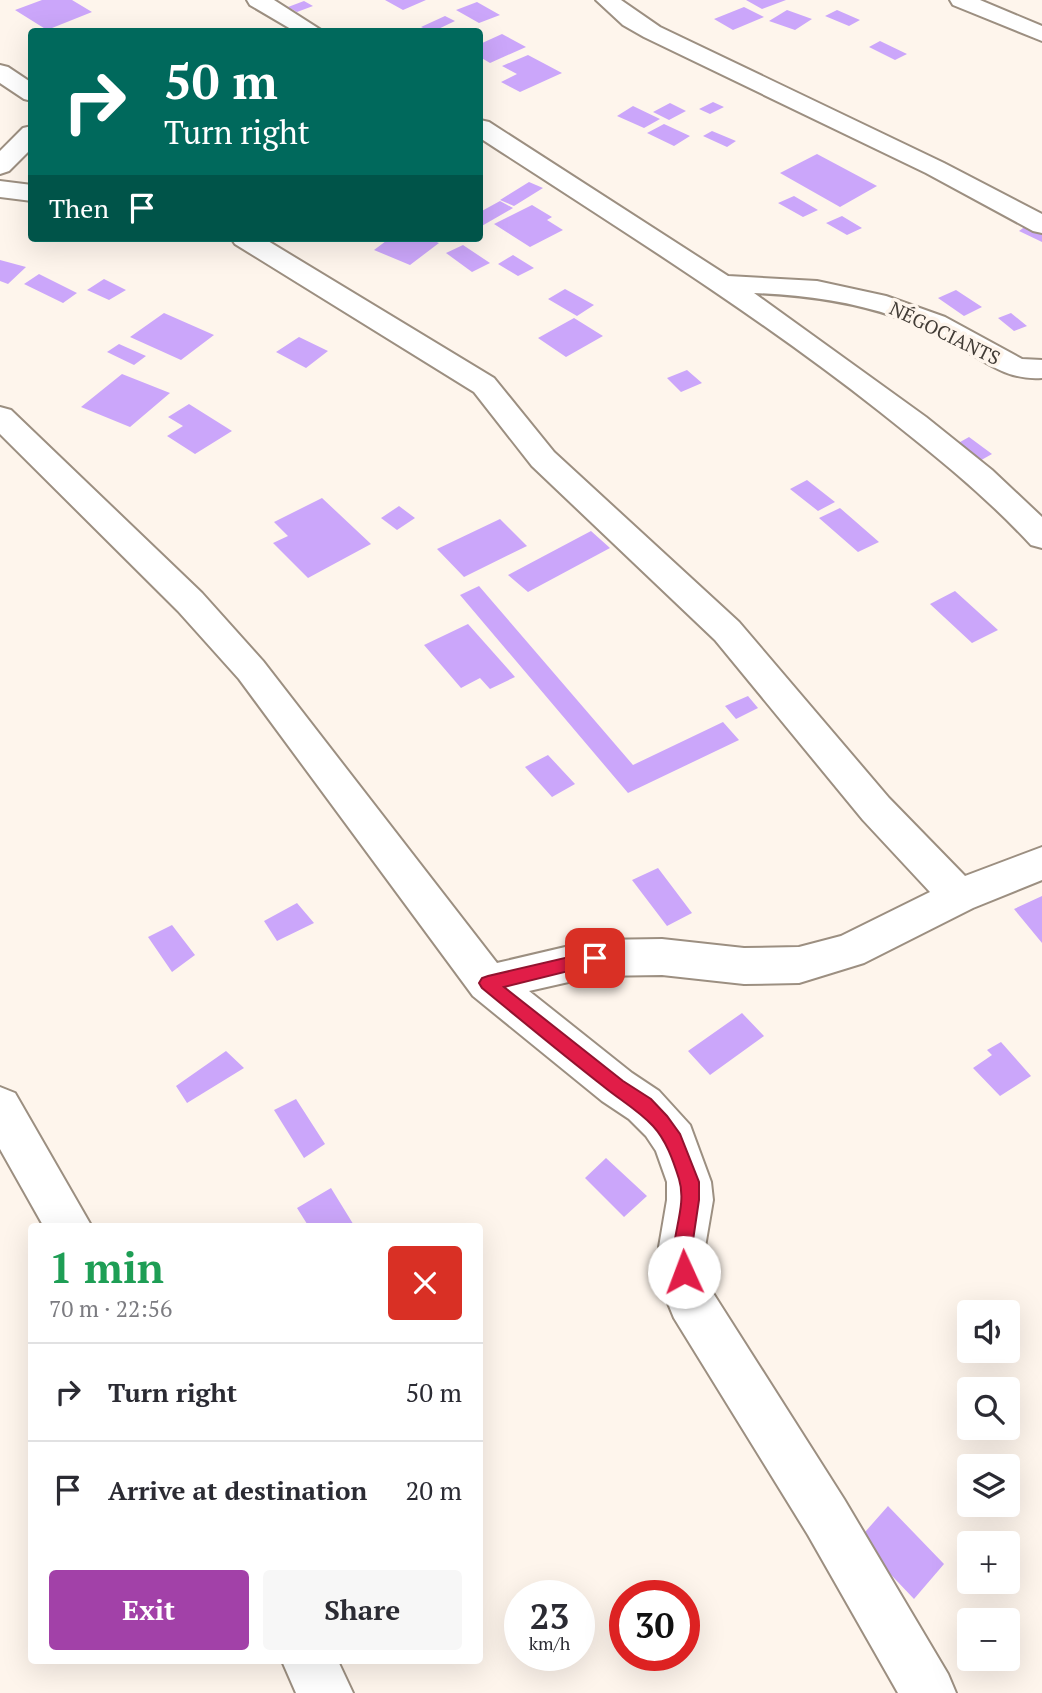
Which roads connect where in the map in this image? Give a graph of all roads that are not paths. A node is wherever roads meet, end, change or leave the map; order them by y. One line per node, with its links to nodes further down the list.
1 (258, 0): 4 (street)
2 (607, 0): 13 (street)
3 (961, 0): 5 (street)
4 (306, 28)
5 (1042, 34)
6 (0, 72): 7 (street)
7 (28, 91)
8 (483, 129): 15 (street)
9 (28, 137): 10 (street)
10 (0, 166)
11 (0, 189): 12 (street)
12 (28, 192)
13 (1042, 225)
14 (250, 242): 20 (street)
15 (722, 284): 16 (street, NÉGOCIANTS); 18 (street)
16 (1042, 369)
17 (0, 417): 21 (street)
18 (1042, 537)
19 (1042, 863): 20 (street)
20 (959, 895): 21 (street)
21 (488, 983): 26 (street)
22 (0, 1107): 23 (street)
23 (67, 1223)
24 (311, 1664): 25 (street)
25 (326, 1693)
26 (929, 1693)

